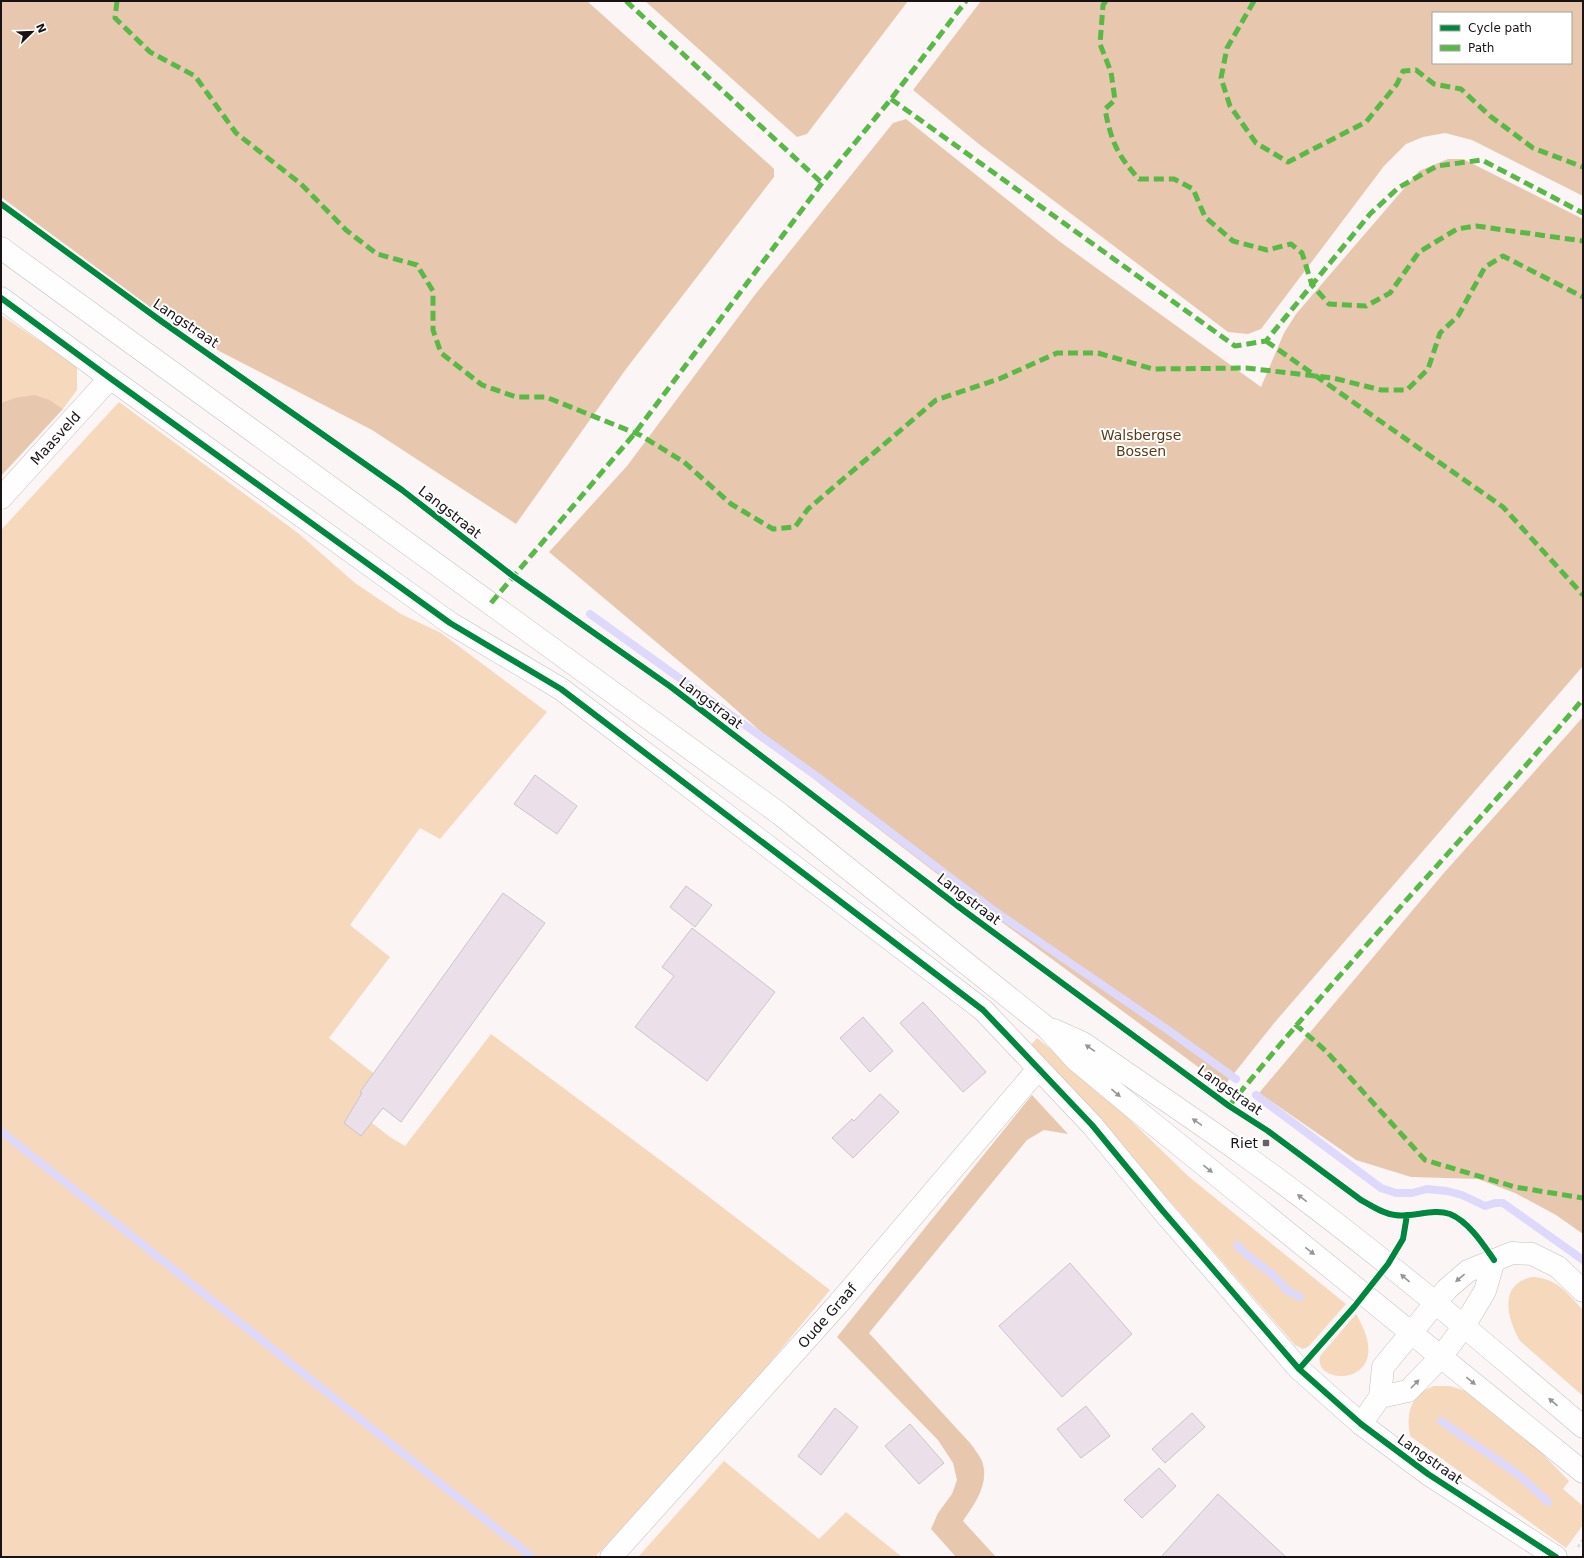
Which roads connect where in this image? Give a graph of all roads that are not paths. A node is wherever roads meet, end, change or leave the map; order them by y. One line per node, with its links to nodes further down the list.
1 (1, 248): 5 (street)
2 (1, 298): 3 (street, Langstraat)
3 (110, 378): 4 (street, Maasveld); 6 (street, Langstraat)
4 (1, 498)
5 (1048, 1028): 9 (street, one-way to 5); 11 (street, one-way to 11)
6 (1038, 1069): 14 (street, Langstraat); 17 (street, Oude Graaf)
7 (1494, 1260): 8 (street); 9 (street, one-way to 9); 10 (street)
8 (1583, 1291)
9 (1435, 1303): 10 (street); 11 (street)
10 (1464, 1326): 12 (street); 15 (street, one-way to 10)
11 (1410, 1332): 12 (street); 13 (street)
12 (1441, 1357): 13 (street, one-way to 12); 16 (street, one-way to 16)
13 (1380, 1397): 14 (street)
14 (1360, 1424): 18 (street, Langstraat)
15 (1583, 1427)
16 (1583, 1472)
17 (612, 1557)
18 (1556, 1557)

